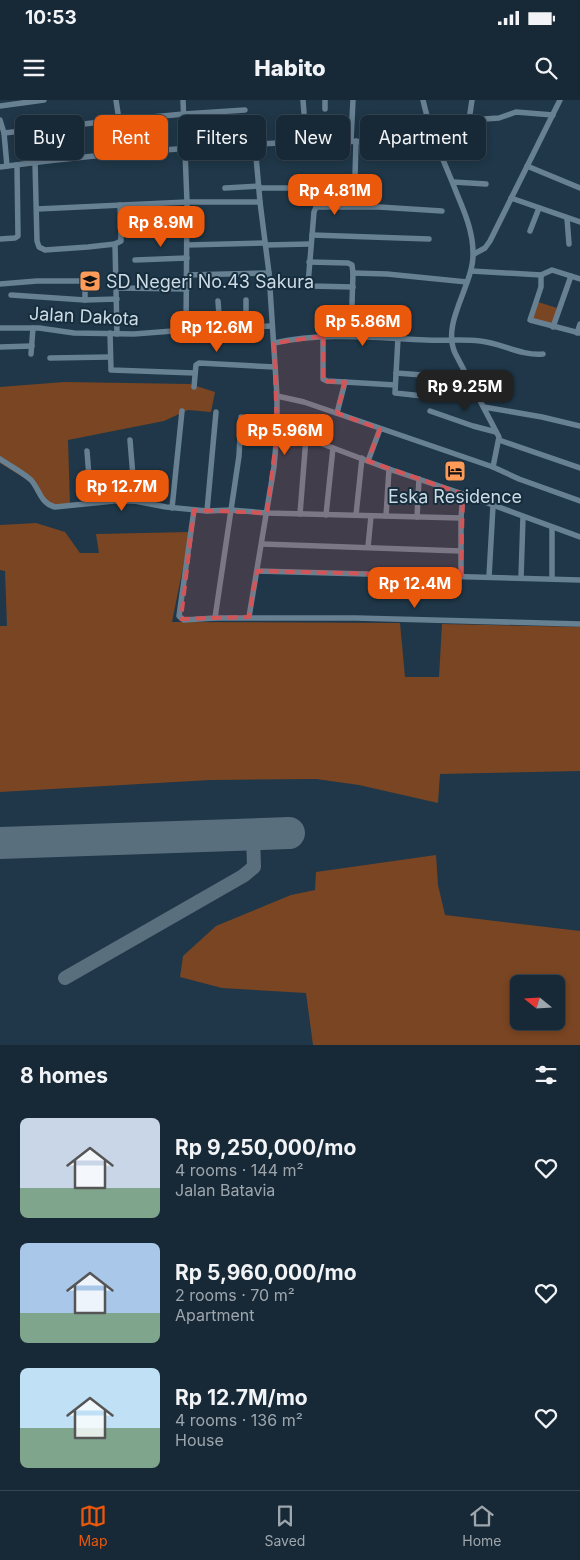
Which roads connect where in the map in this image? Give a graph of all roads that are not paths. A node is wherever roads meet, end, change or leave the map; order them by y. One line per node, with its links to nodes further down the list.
1 (44, 100): 10 (street)
2 (116, 100): 15 (street)
3 (183, 100): 14 (street)
4 (303, 100): 13 (street)
5 (325, 100): 11 (street)
6 (353, 100): 24 (street)
7 (423, 100): 17 (street)
8 (472, 100): 18 (street)
9 (560, 100): 19 (street)
10 (0, 106)
11 (325, 109)
12 (245, 110): 14 (street)
13 (304, 113)
14 (184, 114): 16 (street)
15 (118, 115)
16 (168, 115)
17 (427, 115)
18 (470, 115)
19 (553, 115): 20 (street); 34 (street)
20 (486, 119)
21 (0, 120): 23 (street)
22 (94, 123): 23 (street)
23 (4, 133): 33 (street)
24 (354, 141): 25 (street); 26 (street); 36 (street)
25 (360, 141)
26 (266, 145)
27 (178, 149): 31 (street)
28 (185, 160): 44 (street)
29 (256, 160): 39 (street)
30 (444, 160): 37 (street)
31 (35, 162): 32 (street); 48 (street)
32 (17, 164): 33 (street); 54 (street)
33 (7, 166): 35 (street)
34 (527, 166): 42 (street); 43 (street)
35 (0, 167)
36 (355, 177)
37 (453, 182): 38 (street); 61 (street)
38 (486, 184)
39 (259, 187): 40 (street); 41 (street); 45 (street)
40 (224, 188)
41 (308, 188)
42 (580, 188)
43 (511, 198): 47 (street); 61 (street)
44 (187, 202): 45 (street); 46 (street); 60 (street)
45 (260, 202): 57 (street)
46 (120, 205): 48 (street); 56 (street)
47 (539, 208): 50 (street); 52 (street)
48 (37, 209): 56 (street)
49 (442, 211): 53 (street)
50 (567, 218): 51 (street); 59 (street)
51 (580, 222)
52 (530, 231)
53 (312, 235): 55 (street); 58 (street)
54 (0, 239)
55 (429, 240)
56 (114, 244): 75 (street)
57 (265, 244): 58 (street); 60 (street); 67 (street)
58 (310, 244): 64 (street)
59 (569, 244)
60 (187, 246): 62 (street)
61 (474, 254): 65 (street)
62 (187, 258): 63 (street); 68 (street)
63 (135, 260)
64 (310, 262): 66 (street); 74 (street)
65 (471, 271): 69 (street); 72 (street)
66 (353, 272): 72 (street); 74 (street)
67 (269, 273): 68 (street); 84 (street)
68 (187, 275): 76 (street)
69 (542, 275): 70 (street); 85 (street)
70 (571, 276): 71 (street); 85 (street)
71 (580, 279)
72 (467, 282): 97 (street)
73 (0, 284): 79 (street)
74 (353, 287): 93 (street)
75 (117, 288): 76 (street); 78 (street)
76 (187, 290): 90 (street)
77 (11, 295): 79 (street)
78 (117, 299): 79 (street); 92 (street)
79 (85, 300)
80 (246, 300): 89 (street)
81 (218, 301): 88 (street)
82 (337, 308): 95 (street)
83 (580, 324): 91 (street)
84 (272, 326): 89 (street, Jalan Dakota); 98 (street)
85 (553, 327): 91 (street)
86 (0, 328): 87 (street, Jalan Dakota)
87 (33, 328): 92 (street, Jalan Dakota); 99 (street)
88 (220, 329): 89 (street, Jalan Dakota); 90 (street, Jalan Dakota)
89 (246, 329)
90 (186, 330): 92 (street, Jalan Dakota)
91 (578, 333)
92 (114, 334): 103 (street)
93 (351, 335): 95 (street); 96 (street)
94 (323, 336): 95 (street); 98 (street); 109 (street)
95 (337, 336)
96 (398, 338): 97 (street); 107 (street)
97 (451, 341): 102 (street); 114 (street)
98 (274, 343): 105 (street)
99 (32, 346): 100 (street); 101 (street)
100 (0, 347)
101 (31, 354)
102 (543, 354)
103 (110, 356): 104 (street); 106 (street)
104 (50, 358)
105 (275, 368): 106 (street); 112 (street)
106 (195, 373): 111 (street)
107 (396, 373): 108 (street); 110 (street)
108 (436, 376)
109 (345, 382): 110 (street); 118 (street)
110 (395, 385): 113 (street)
111 (194, 387)
112 (277, 396): 118 (street); 145 (street)
113 (432, 397)
114 (484, 407): 120 (street); 122 (street)
115 (430, 410): 122 (street)
116 (182, 411): 141 (street)
117 (216, 412): 144 (street)
118 (337, 413): 121 (street)
119 (241, 417): 143 (street)
120 (580, 426)
121 (380, 429): 131 (street); 132 (street)
122 (496, 432): 126 (street)
123 (296, 434): 124 (street)
124 (306, 438): 127 (street); 146 (street)
125 (130, 440): 138 (street)
126 (499, 440): 132 (street); 133 (street)
127 (333, 448): 129 (street); 147 (street)
128 (87, 451): 139 (street)
129 (362, 458): 131 (street); 148 (street)
130 (0, 459): 139 (street)
131 (368, 461): 134 (street)
132 (493, 467): 137 (street)
133 (580, 468)
134 (389, 469): 135 (street); 150 (street)
135 (418, 479): 136 (street); 151 (street)
136 (463, 494): 140 (street); 153 (street)
137 (580, 501)
138 (135, 502): 139 (street); 141 (street)
139 (91, 503)
140 (492, 506): 152 (street); 161 (street)
141 (172, 508): 142 (street)
142 (194, 510): 144 (street); 166 (street)
143 (231, 510): 144 (street); 145 (street); 166 (street)
144 (206, 511)
145 (267, 513): 146 (street); 156 (street)
146 (300, 514): 147 (street)
147 (326, 515): 148 (street)
148 (356, 515): 149 (street)
149 (371, 516): 150 (street); 157 (street)
150 (386, 516): 151 (street)
151 (416, 517): 153 (street)
152 (524, 517): 154 (street); 162 (street)
153 (461, 518): 158 (street)
154 (552, 528): 155 (street); 163 (street)
155 (580, 537)
156 (262, 544): 157 (street); 159 (street)
157 (368, 547): 158 (street)
158 (460, 551): 160 (street)
159 (257, 571): 160 (street); 165 (street)
160 (461, 576): 161 (street)
161 (489, 577): 162 (street)
162 (521, 578): 163 (street)
163 (552, 579): 164 (street)
164 (580, 580)
165 (249, 617): 166 (street); 167 (street)
166 (216, 618)
167 (580, 624)

